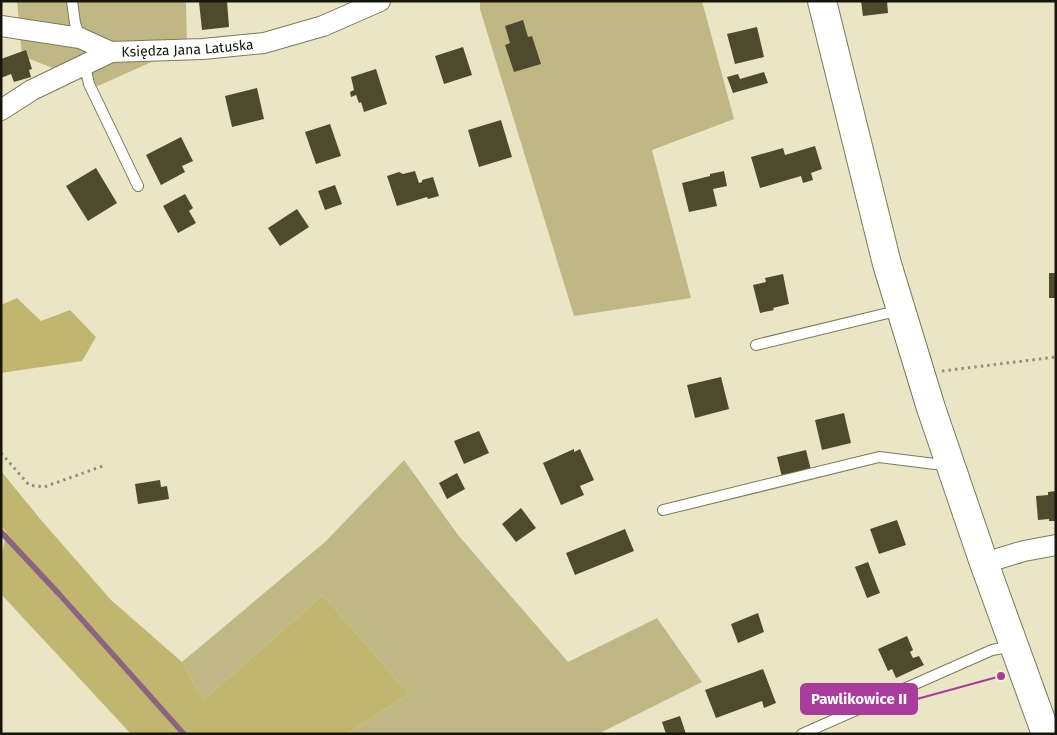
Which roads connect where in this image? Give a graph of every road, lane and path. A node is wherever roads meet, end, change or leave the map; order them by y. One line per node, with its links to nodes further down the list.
1 (72, 1): 5 (lane)
2 (380, 1): 6 (street, Księdza Jana Latuska)
3 (822, 1): 10 (main road)
4 (1, 26): 5 (street)
5 (80, 38): 6 (street)
6 (111, 52): 7 (street, Księdza Jana Latuska)
7 (85, 66): 8 (street, Księdza Jana Latuska); 9 (lane)
8 (1, 110)
9 (138, 186)
10 (900, 306): 11 (lane); 13 (main road)
11 (756, 345)
12 (1056, 357): 13 (path)
13 (921, 374): 15 (main road)
14 (1, 453): 16 (path)
15 (949, 463): 17 (lane); 19 (main road)
16 (103, 466)
17 (663, 510)
18 (1056, 545): 19 (street)
19 (984, 563): 20 (main road)
20 (1015, 646): 21 (lane); 22 (main road)
21 (802, 734)
22 (1046, 734)

